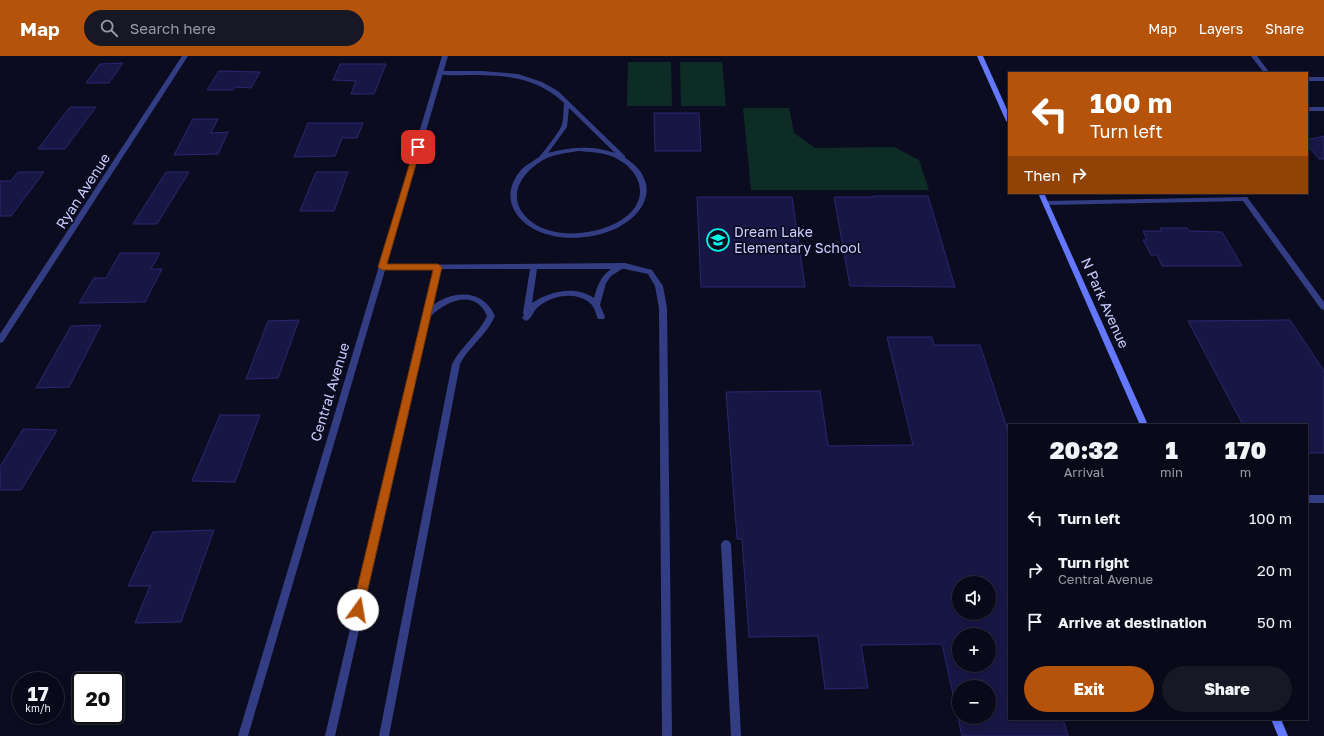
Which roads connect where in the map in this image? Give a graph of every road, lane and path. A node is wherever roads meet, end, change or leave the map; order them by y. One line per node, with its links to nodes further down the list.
1 (185, 56): 26 (street, Ryan Avenue)
2 (445, 56): 6 (street, Central Avenue)
3 (980, 56): 10 (main road)
4 (1254, 56): 5 (street)
5 (1266, 72)
6 (440, 73): 9 (street); 20 (street, Central Avenue)
7 (1308, 79): 8 (street)
8 (1324, 79)
9 (567, 103): 13 (street); 14 (street)
10 (1006, 109)
11 (1308, 109): 12 (street)
12 (1324, 109)
13 (540, 159): 14 (street); 14 (street)
14 (634, 166)
15 (1042, 194): 17 (main road, N Park Avenue)
16 (1243, 196): 17 (street); 23 (street)
17 (1046, 203): 27 (main road, N Park Avenue)
18 (534, 266): 19 (street); 21 (street); 22 (street)
19 (625, 266): 22 (street); 35 (street)
20 (382, 267): 21 (street); 32 (street, Central Avenue)
21 (438, 267): 24 (street)
22 (596, 305): 25 (street)
23 (1324, 307)
24 (426, 317): 33 (street); 34 (street)
25 (601, 317)
26 (0, 340)
27 (1144, 424)
28 (1308, 499): 29 (street)
29 (1324, 499)
30 (726, 544): 36 (street)
31 (1276, 720): 37 (main road)
32 (243, 736)
33 (330, 736)
34 (384, 736)
35 (667, 736)
36 (736, 736)
37 (1283, 736)

